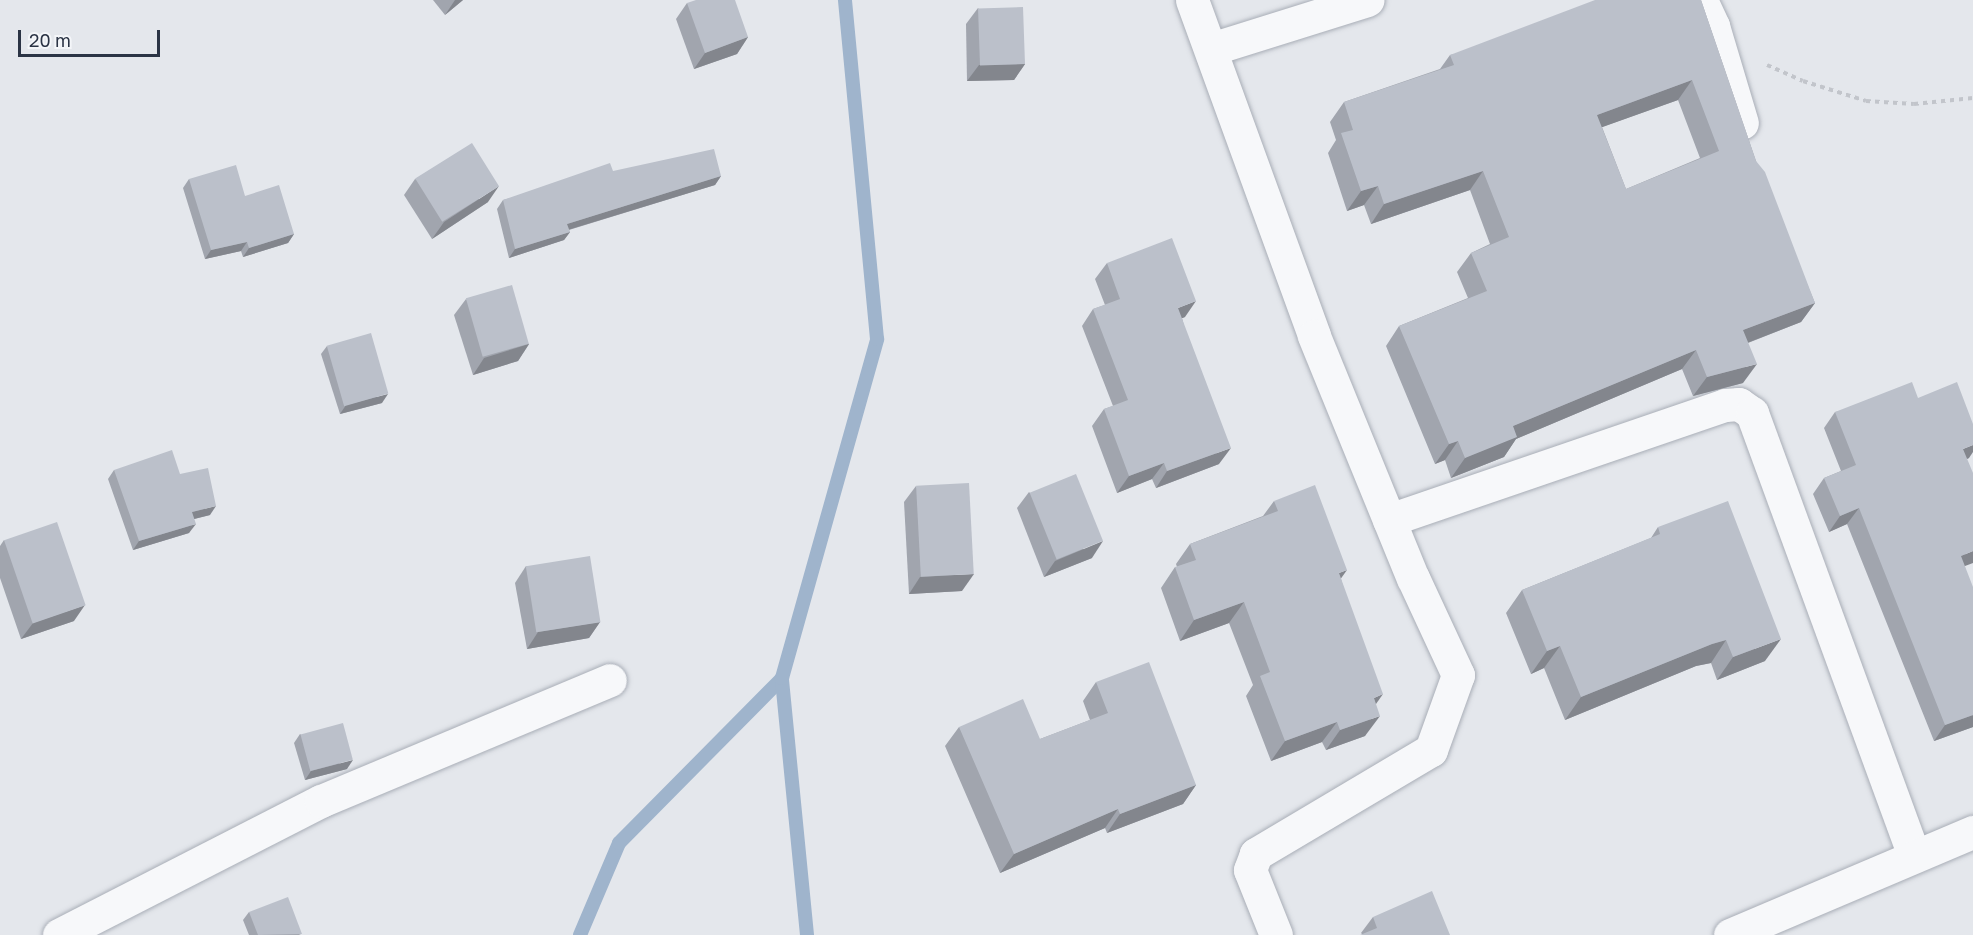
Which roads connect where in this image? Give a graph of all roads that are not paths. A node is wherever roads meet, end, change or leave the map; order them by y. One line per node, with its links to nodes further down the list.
1 (1192, 0): 4 (street)
2 (1367, 0): 4 (street)
3 (1707, 13): 5 (street)
4 (1211, 49): 6 (street)
5 (1754, 155)
6 (1389, 520): 9 (street); 11 (street)
7 (610, 680): 10 (street)
8 (1973, 832): 9 (street)
9 (1914, 855): 12 (street)
10 (59, 935)
11 (1276, 935)
12 (1730, 935)

